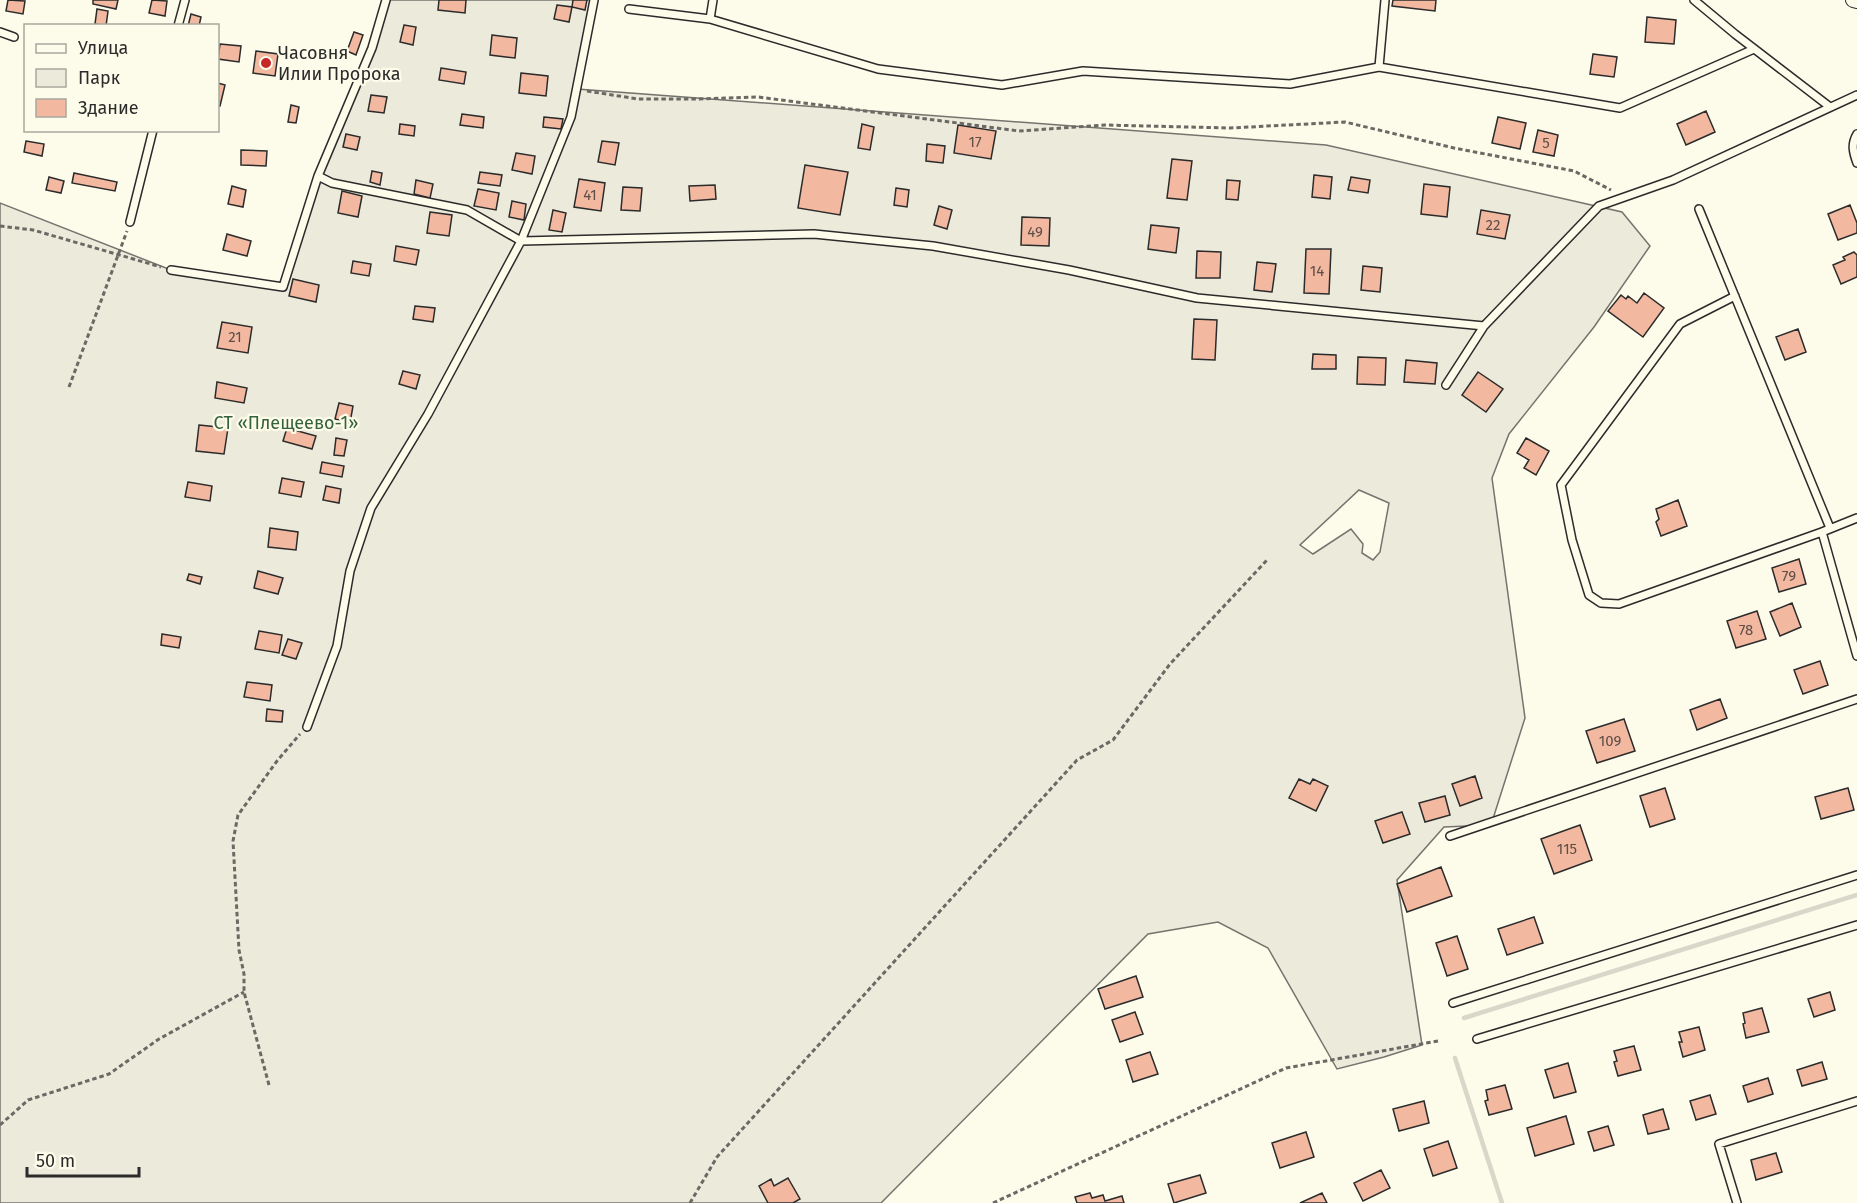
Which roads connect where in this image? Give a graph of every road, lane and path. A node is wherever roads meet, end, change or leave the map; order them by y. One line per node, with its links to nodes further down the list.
1 (185, 0): 11 (lane)
2 (386, 0): 22 (lane)
3 (594, 0): 16 (lane)
4 (713, 0): 10 (lane)
5 (1385, 0): 15 (lane)
6 (1694, 0): 14 (lane)
7 (1852, 0): 8 (street)
8 (1857, 1)
9 (629, 9): 10 (lane)
10 (711, 19): 15 (lane)
11 (179, 24)
12 (0, 32): 13 (lane)
13 (14, 37)
14 (1754, 48): 15 (lane); 18 (lane)
15 (1379, 67)
16 (576, 89): 23 (path); 27 (lane)
17 (1857, 95): 18 (lane)
18 (1830, 107): 23 (lane)
19 (152, 132): 25 (lane)
20 (1857, 134): 21 (lane)
21 (1857, 163)
22 (318, 176): 27 (lane); 29 (lane)
23 (1624, 196): 31 (lane)
24 (1699, 209): 30 (lane)
25 (130, 222): 28 (path)
26 (0, 226): 28 (path)
27 (521, 241): 31 (lane); 40 (lane)
28 (118, 255): 29 (path); 33 (path)
29 (171, 270)
30 (1735, 296): 35 (lane); 36 (lane)
31 (1484, 326): 32 (lane)
32 (1446, 385)
33 (69, 387)
34 (1857, 518): 35 (lane)
35 (1830, 528): 36 (lane)
36 (1822, 531): 38 (lane)
37 (1267, 561): 51 (path)
38 (1857, 656)
39 (1857, 699): 41 (lane)
40 (307, 727): 44 (path)
41 (1450, 836)
42 (1857, 875): 45 (lane)
43 (1857, 925): 46 (lane)
44 (244, 992): 48 (path); 50 (path)
45 (1453, 1003)
46 (1477, 1039)
47 (1438, 1041): 52 (path)
48 (269, 1084)
49 (1857, 1101): 53 (lane)
50 (0, 1125)
51 (690, 1203)
52 (993, 1203)
53 (1737, 1203)

